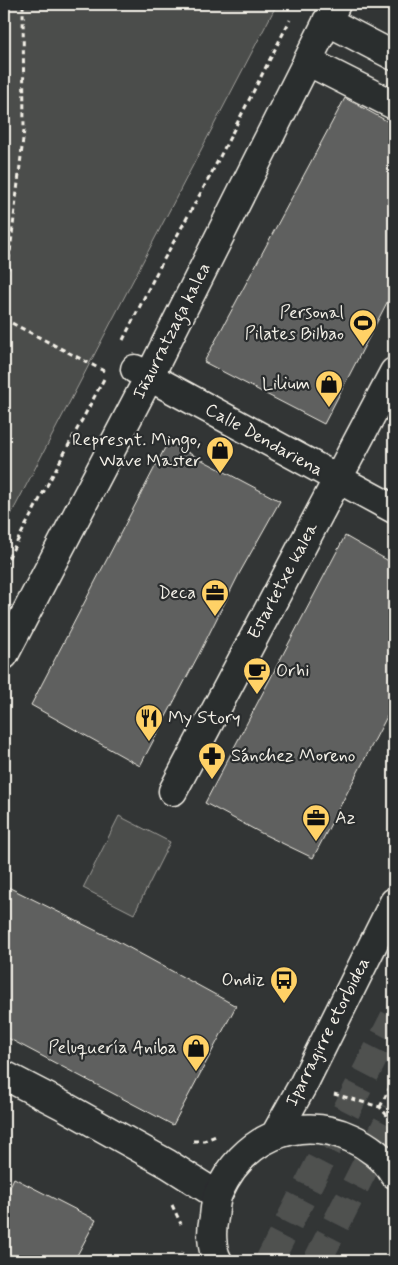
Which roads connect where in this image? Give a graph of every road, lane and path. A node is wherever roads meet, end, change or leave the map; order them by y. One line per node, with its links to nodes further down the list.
1 (23, 4): 7 (path)
2 (331, 12): 4 (street); 5 (street, Iñaurratzaga kalea)
3 (291, 19): 9 (path)
4 (394, 56)
5 (307, 61): 6 (street); 11 (street, Iñaurratzaga kalea)
6 (394, 105)
7 (4, 305)
8 (4, 319): 14 (path)
9 (122, 342)
10 (394, 372): 12 (street, Estartetxe kalea)
11 (142, 373): 12 (street, Calle Dendariena); 15 (street, Iñaurratzaga kalea)
12 (337, 480): 13 (street, Calle Dendariena); 16 (street, Estartetxe kalea)
13 (394, 509)
14 (4, 566)
15 (4, 655)
16 (173, 791)
17 (394, 902): 23 (street, Iparragirre etorbidea)
18 (4, 1075): 25 (street)
19 (394, 1079): 21 (path)
20 (333, 1094): 21 (path)
21 (380, 1107): 22 (path)
22 (394, 1124)
23 (275, 1135): 24 (street); 25 (street)
24 (394, 1174)
25 (217, 1195): 29 (street)
26 (170, 1202): 27 (path)
27 (181, 1225)
28 (184, 1244): 30 (path)
29 (216, 1260)
30 (179, 1261)

